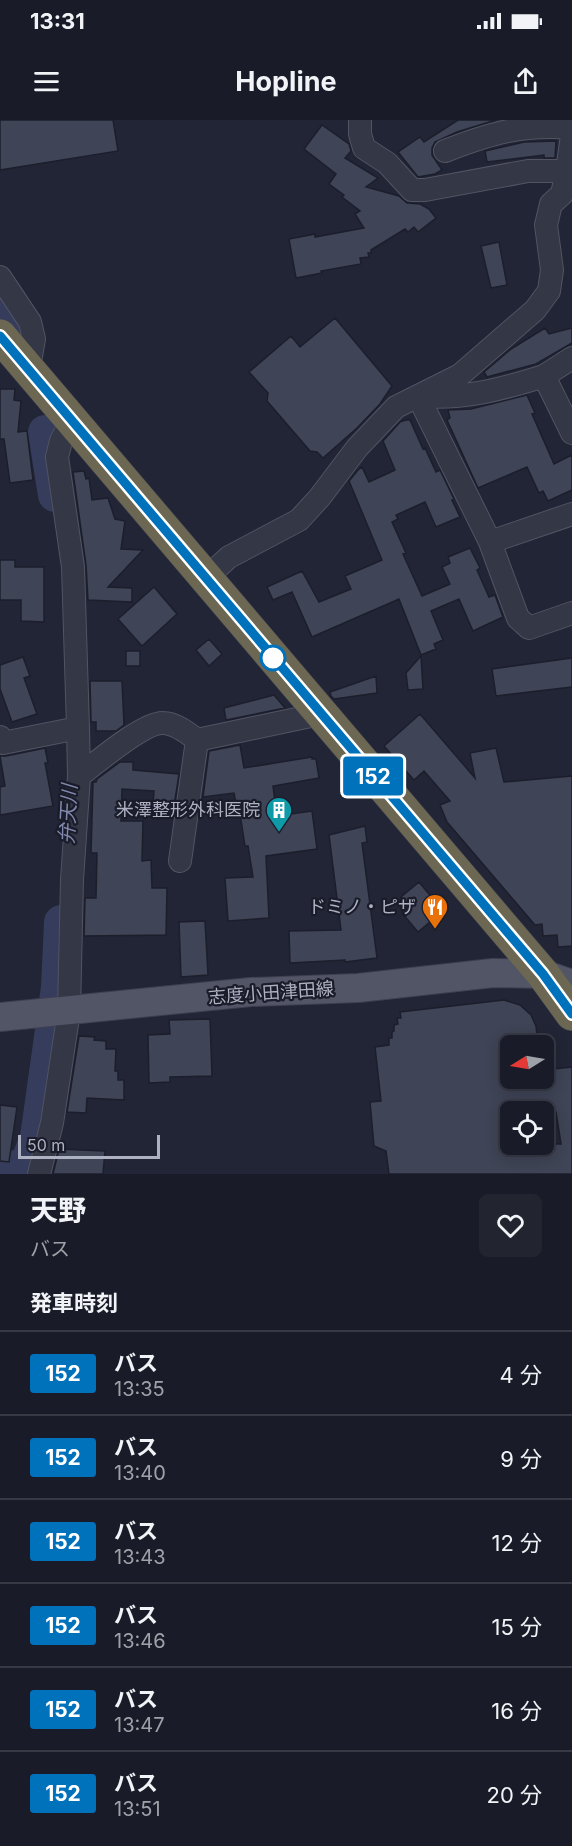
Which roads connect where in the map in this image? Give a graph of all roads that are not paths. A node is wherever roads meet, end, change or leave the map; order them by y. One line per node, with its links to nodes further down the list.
1 (360, 120): 5 (street)
2 (572, 128): 4 (street)
3 (572, 135): 5 (street)
4 (445, 151)
5 (567, 171): 6 (street)
6 (567, 194): 12 (street)
7 (0, 277): 10 (street)
8 (0, 336): 10 (highway)
9 (572, 358): 11 (street)
10 (29, 368): 13 (highway)
11 (544, 376): 12 (street); 14 (street)
12 (418, 396): 16 (street); 17 (street)
13 (72, 419): 17 (highway); 20 (street)
14 (572, 433)
15 (572, 514): 16 (street)
16 (490, 542): 18 (street)
17 (206, 578): 19 (highway)
18 (572, 613)
19 (320, 714): 21 (street); 25 (highway)
20 (78, 728): 22 (street); 23 (street)
21 (197, 740): 23 (street); 24 (street)
22 (1, 741)
23 (79, 776): 26 (street)
24 (180, 861)
25 (557, 979): 26 (main road, 志度小田津田線); 27 (highway)
26 (69, 1011): 28 (main road, 志度小田津田線); 29 (street)
27 (572, 1014)
28 (0, 1017)
29 (39, 1174)

